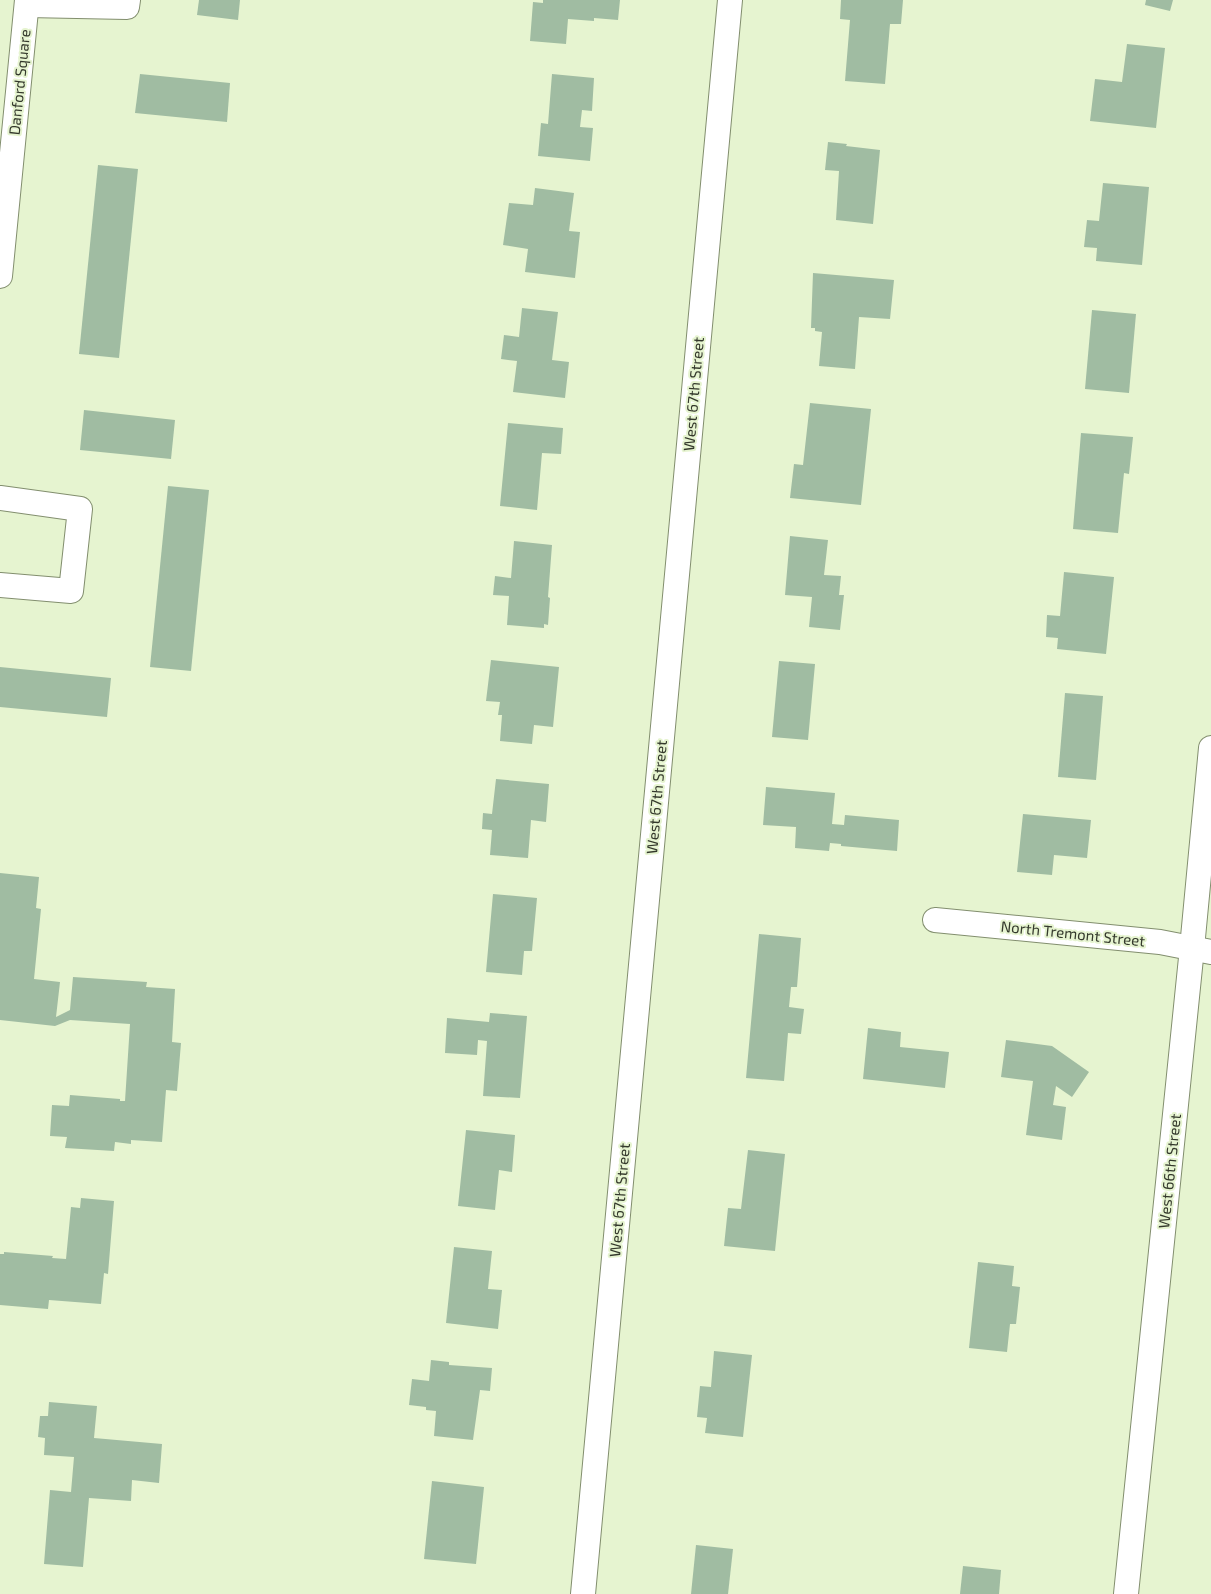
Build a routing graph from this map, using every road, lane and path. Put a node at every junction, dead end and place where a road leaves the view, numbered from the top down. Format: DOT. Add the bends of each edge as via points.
graph roads {
  1 [pos="128,0"];
  2 [pos="730,0"];
  3 [pos="27,2"];
  4 [pos="1,248"];
  5 [pos="0,276"];
  6 [pos="0,498"];
  7 [pos="0,585"];
  8 [pos="1211,748"];
  9 [pos="935,920"];
  10 [pos="1202,950"];
  11 [pos="583,1594"];
  12 [pos="1126,1594"];
  1 -- 3 [label="street, Danford Square" via="127,7"];
  2 -- 11 [label="street, West 67th Street"];
  3 -- 4 [label="street, Danford Square"];
  4 -- 5 [label="street, Danford Square"];
  6 -- 7 [label="street" via="80,509 71,591"];
  8 -- 10 [label="street, West 66th Street"];
  9 -- 10 [label="street, North Tremont Street" via="1160,942"];
  10 -- 12 [label="street, West 66th Street"];
}
